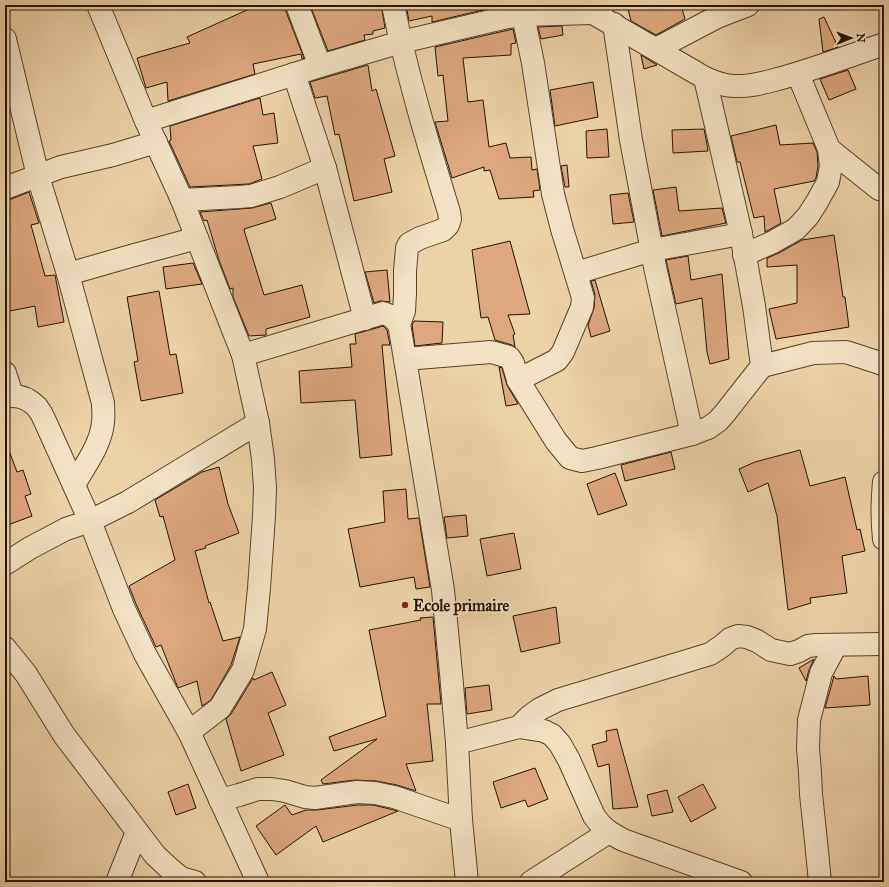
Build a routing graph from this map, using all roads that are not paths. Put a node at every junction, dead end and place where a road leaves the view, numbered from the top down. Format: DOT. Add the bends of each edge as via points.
graph roads {
  1 [pos="98,5"];
  2 [pos="297,5"];
  3 [pos="393,5"];
  4 [pos="748,5"];
  5 [pos="598,9"];
  6 [pos="523,10"];
  7 [pos="614,24"];
  8 [pos="5,39"];
  9 [pos="401,42"];
  10 [pos="884,44"];
  11 [pos="656,49"];
  12 [pos="320,66"];
  13 [pos="294,74"];
  14 [pos="798,74"];
  15 [pos="705,78"];
  16 [pos="146,121"];
  17 [pos="156,142"];
  18 [pos="828,149"];
  19 [pos="325,168"];
  20 [pos="38,176"];
  21 [pos="5,188"];
  22 [pos="884,190"];
  23 [pos="182,200"];
  24 [pos="741,234"];
  25 [pos="197,238"];
  26 [pos="652,250"];
  27 [pos="744,255"];
  28 [pos="576,273"];
  29 [pos="68,274"];
  30 [pos="365,319"];
  31 [pos="399,324"];
  32 [pos="244,355"];
  33 [pos="405,359"];
  34 [pos="884,365"];
  35 [pos="762,366"];
  36 [pos="5,373"];
  37 [pos="518,380"];
  38 [pos="9,396"];
  39 [pos="258,423"];
  40 [pos="692,434"];
  41 [pos="884,482"];
  42 [pos="74,484"];
  43 [pos="90,521"];
  44 [pos="884,539"];
  45 [pos="5,564"];
  46 [pos="884,644"];
  47 [pos="836,645"];
  48 [pos="5,648"];
  49 [pos="519,727"];
  50 [pos="189,732"];
  51 [pos="457,743"];
  52 [pos="220,800"];
  53 [pos="461,820"];
  54 [pos="137,832"];
  55 [pos="609,832"];
  56 [pos="734,881"];
  57 [pos="117,882"];
  58 [pos="195,882"];
  59 [pos="258,882"];
  60 [pos="467,882"];
  61 [pos="531,882"];
  62 [pos="820,882"];
  1 -- 16 [label="street"];
  2 -- 12 [label="street"];
  3 -- 9 [label="street"];
  4 -- 11 [label="street" via="717,17"];
  5 -- 6 [label="street"];
  5 -- 7 [label="street"];
  6 -- 9 [label="street" via="508,17"];
  6 -- 28 [label="street" via="553,194"];
  7 -- 11 [label="street"];
  7 -- 26 [label="street" via="631,140"];
  8 -- 20 [label="street"];
  9 -- 12 [label="street"];
  9 -- 31 [label="street" via="450,219 443,230 420,238 407,248 406,294"];
  10 -- 14 [label="street"];
  11 -- 15 [label="street"];
  12 -- 13 [label="street"];
  13 -- 16 [label="street"];
  13 -- 19 [label="street"];
  14 -- 15 [label="street" via="746,86 716,83"];
  14 -- 18 [label="street"];
  15 -- 24 [label="street"];
  16 -- 17 [label="street"];
  17 -- 20 [label="street" via="61,167"];
  17 -- 23 [label="street"];
  18 -- 22 [label="street" via="879,189"];
  18 -- 27 [label="street" via="831,166 828,182 808,216 796,229"];
  19 -- 23 [label="street" via="251,196"];
  19 -- 30 [label="street"];
  20 -- 21 [label="street"];
  20 -- 29 [label="street"];
  23 -- 25 [label="street"];
  24 -- 26 [label="street"];
  24 -- 27 [label="street"];
  25 -- 29 [label="street"];
  25 -- 32 [label="street"];
  26 -- 28 [label="street"];
  26 -- 40 [label="street"];
  27 -- 35 [label="street"];
  28 -- 37 [label="street" via="583,298 582,307 563,352 557,360"];
  29 -- 42 [label="street" via="103,403 103,422 99,439"];
  30 -- 31 [label="street" via="383,313 391,316"];
  30 -- 32 [label="street"];
  31 -- 33 [label="street"];
  32 -- 39 [label="street"];
  33 -- 37 [label="street" via="491,352 508,357 513,363"];
  33 -- 51 [label="street" via="443,590"];
  34 -- 35 [label="street" via="846,352 813,353"];
  35 -- 40 [label="street" via="718,421"];
  36 -- 38 [label="street"];
  37 -- 40 [label="street" via="556,441 570,458 582,461"];
  38 -- 42 [label="street" via="25,398 37,408 46,421"];
  39 -- 43 [label="street" via="128,502"];
  39 -- 50 [label="street" via="265,488 255,629 243,670 220,708"];
  41 -- 44 [label="street"];
  42 -- 43 [label="street"];
  43 -- 45 [label="street" via="66,529"];
  43 -- 50 [label="street" via="124,609 145,654"];
  46 -- 47 [label="street"];
  47 -- 49 [label="street" via="808,646 790,654 771,650 747,636 730,638 710,654 558,700 540,709"];
  47 -- 62 [label="street" via="821,673 809,720 811,794"];
  48 -- 54 [label="street" via="26,674 64,735"];
  49 -- 51 [label="street"];
  49 -- 55 [label="street" via="544,731 560,744 594,816"];
  50 -- 52 [label="street"];
  51 -- 53 [label="street"];
  52 -- 53 [label="street" via="258,789 272,788 314,798 357,792 375,793"];
  52 -- 59 [label="street"];
  53 -- 60 [label="street"];
  54 -- 57 [label="street"];
  54 -- 58 [label="street" via="170,869 181,878"];
  55 -- 56 [label="street" via="623,840"];
  55 -- 61 [label="street"];
}
